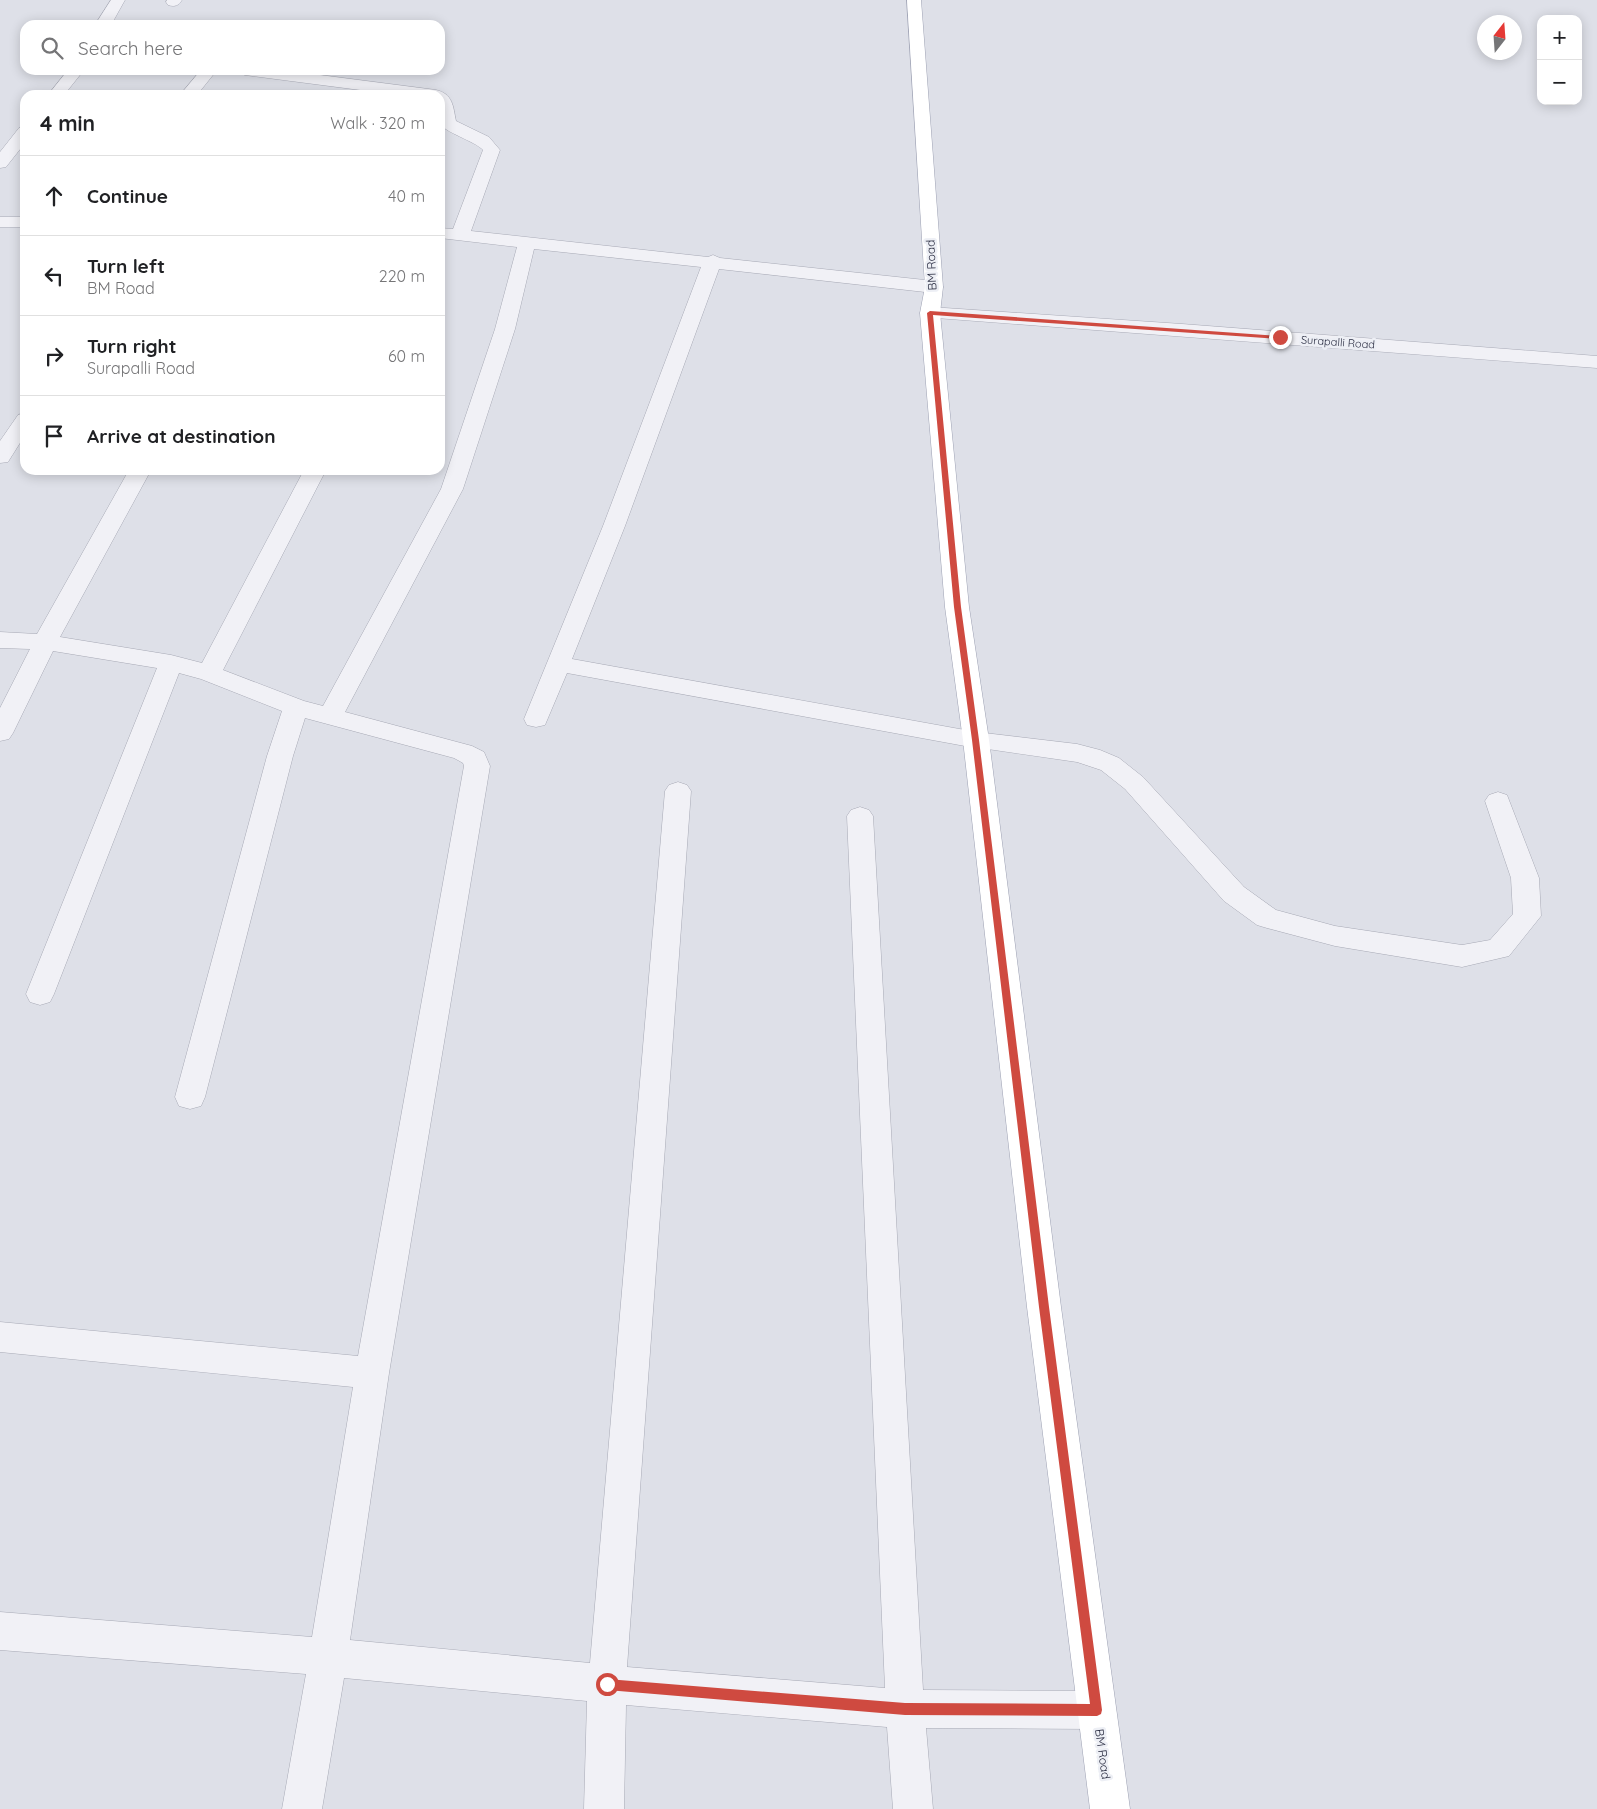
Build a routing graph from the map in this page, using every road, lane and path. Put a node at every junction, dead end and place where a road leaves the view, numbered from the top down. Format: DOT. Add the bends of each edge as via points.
graph roads {
  1 [pos="118,0"];
  2 [pos="914,0"];
  3 [pos="106,20"];
  4 [pos="72,75"];
  5 [pos="205,75"];
  6 [pos="283,75"];
  7 [pos="60,90"];
  8 [pos="192,90"];
  9 [pos="398,90"];
  10 [pos="445,102"];
  11 [pos="20,138"];
  12 [pos="0,163"];
  13 [pos="0,222"];
  14 [pos="20,222"];
  15 [pos="445,234"];
  16 [pos="460,235"];
  17 [pos="527,242"];
  18 [pos="713,261"];
  19 [pos="932,300"];
  20 [pos="1597,362"];
  21 [pos="20,427"];
  22 [pos="0,457"];
  23 [pos="137,475"];
  24 [pos="312,475"];
  25 [pos="0,640"];
  26 [pos="44,642"];
  27 [pos="171,663"];
  28 [pos="559,664"];
  29 [pos="209,673"];
  30 [pos="296,707"];
  31 [pos="330,717"];
  32 [pos="536,720"];
  33 [pos="0,733"];
  34 [pos="976,740"];
  35 [pos="678,791"];
  36 [pos="1498,801"];
  37 [pos="860,816"];
  38 [pos="40,994"];
  39 [pos="190,1097"];
  40 [pos="0,1337"];
  41 [pos="372,1373"];
  42 [pos="0,1631"];
  43 [pos="328,1657"];
  44 [pos="607,1684"];
  45 [pos="905,1709"];
  46 [pos="1097,1710"];
  47 [pos="302,1809"];
  48 [pos="604,1809"];
  49 [pos="913,1809"];
  50 [pos="1110,1809"];
  1 -- 3 [label="street"];
  2 -- 19 [label="main road, BM Road"];
  4 -- 7 [label="street"];
  5 -- 8 [label="street"];
  6 -- 9 [label="street"];
  10 -- 16 [label="street" via="449,124 480,138 492,150"];
  11 -- 12 [label="street"];
  13 -- 14 [label="street"];
  15 -- 16 [label="street, Surapalli Road"];
  16 -- 17 [label="street, Surapalli Road"];
  17 -- 18 [label="street, Surapalli Road"];
  17 -- 31 [label="street" via="505,329 452,489"];
  18 -- 19 [label="street, Surapalli Road"];
  18 -- 28 [label="street"];
  19 -- 20 [label="street, Surapalli Road"];
  19 -- 34 [label="main road, BM Road" via="957,607"];
  21 -- 22 [label="street"];
  23 -- 26 [label="street"];
  24 -- 29 [label="street"];
  25 -- 26 [label="street"];
  26 -- 27 [label="street"];
  26 -- 33 [label="street"];
  27 -- 29 [label="street"];
  27 -- 38 [label="street"];
  28 -- 32 [label="street"];
  28 -- 34 [label="street"];
  29 -- 30 [label="street"];
  30 -- 31 [label="street"];
  30 -- 39 [label="street" via="280,756"];
  31 -- 41 [label="street" via="463,752 475,758 477,766"];
  34 -- 36 [label="street" via="1076,753 1110,764 1134,783 1234,894 1267,918 1335,936 1462,956 1499,949 1527,916 1525,878"];
  34 -- 46 [label="main road, BM Road"];
  35 -- 44 [label="street"];
  37 -- 45 [label="street"];
  40 -- 41 [label="street"];
  41 -- 43 [label="street"];
  42 -- 43 [label="street"];
  43 -- 44 [label="street"];
  43 -- 47 [label="street"];
  44 -- 45 [label="street"];
  44 -- 48 [label="street"];
  45 -- 46 [label="street"];
  45 -- 49 [label="street"];
  46 -- 50 [label="main road, BM Road"];
}
